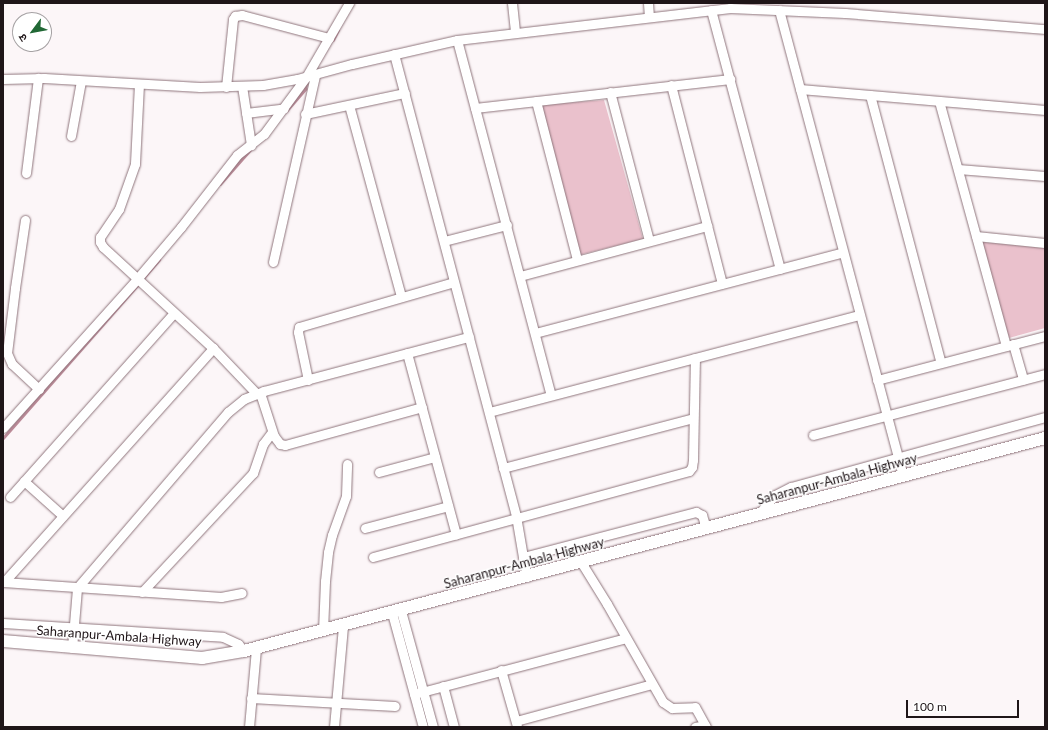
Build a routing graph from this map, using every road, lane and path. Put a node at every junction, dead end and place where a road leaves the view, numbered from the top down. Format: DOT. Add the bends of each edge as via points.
graph roads {
  1 [pos="349,3"];
  2 [pos="512,3"];
  3 [pos="648,3"];
  4 [pos="749,6"];
  5 [pos="814,7"];
  6 [pos="689,8"];
  7 [pos="712,10"];
  8 [pos="779,10"];
  9 [pos="649,17"];
  10 [pos="1045,29"];
  11 [pos="515,32"];
  12 [pos="329,38"];
  13 [pos="457,40"];
  14 [pos="394,54"];
  15 [pos="310,76"];
  16 [pos="38,78"];
  17 [pos="3,79"];
  18 [pos="730,79"];
  19 [pos="82,81"];
  20 [pos="139,84"];
  21 [pos="671,85"];
  22 [pos="242,86"];
  23 [pos="226,87"];
  24 [pos="800,89"];
  25 [pos="610,92"];
  26 [pos="405,93"];
  27 [pos="870,95"];
  28 [pos="536,101"];
  29 [pos="939,101"];
  30 [pos="349,105"];
  31 [pos="284,108"];
  32 [pos="475,108"];
  33 [pos="1045,110"];
  34 [pos="246,113"];
  35 [pos="305,114"];
  36 [pos="71,136"];
  37 [pos="251,145"];
  38 [pos="958,169"];
  39 [pos="26,173"];
  40 [pos="1045,176"];
  41 [pos="25,220"];
  42 [pos="507,226"];
  43 [pos="707,226"];
  44 [pos="976,236"];
  45 [pos="444,241"];
  46 [pos="650,241"];
  47 [pos="1045,243"];
  48 [pos="843,252"];
  49 [pos="577,260"];
  50 [pos="273,262"];
  51 [pos="780,269"];
  52 [pos="520,276"];
  53 [pos="140,281"];
  54 [pos="454,282"];
  55 [pos="722,284"];
  56 [pos="401,297"];
  57 [pos="174,313"];
  58 [pos="860,315"];
  59 [pos="535,333"];
  60 [pos="1045,336"];
  61 [pos="469,337"];
  62 [pos="1009,345"];
  63 [pos="213,348"];
  64 [pos="407,353"];
  65 [pos="695,358"];
  66 [pos="941,363"];
  67 [pos="1045,374"];
  68 [pos="308,380"];
  69 [pos="877,380"];
  70 [pos="1024,380"];
  71 [pos="38,389"];
  72 [pos="259,393"];
  73 [pos="551,395"];
  74 [pos="422,407"];
  75 [pos="488,412"];
  76 [pos="887,416"];
  77 [pos="693,418"];
  78 [pos="1045,418"];
  79 [pos="3,428"];
  80 [pos="272,432"];
  81 [pos="814,435"];
  82 [pos="1045,438"];
  83 [pos="435,457"];
  84 [pos="898,458"];
  85 [pos="346,464"];
  86 [pos="503,468"];
  87 [pos="379,472"];
  88 [pos="903,476"];
  89 [pos="24,481"];
  90 [pos="10,498"];
  91 [pos="448,506"];
  92 [pos="758,515"];
  93 [pos="63,516"];
  94 [pos="516,516"];
  95 [pos="365,528"];
  96 [pos="706,528"];
  97 [pos="456,535"];
  98 [pos="374,557"];
  99 [pos="523,557"];
  100 [pos="581,562"];
  101 [pos="526,577"];
  102 [pos="4,582"];
  103 [pos="77,588"];
  104 [pos="142,592"];
  105 [pos="242,593"];
  106 [pos="397,612"];
  107 [pos="3,623"];
  108 [pos="343,626"];
  109 [pos="74,627"];
  110 [pos="323,631"];
  111 [pos="626,638"];
  112 [pos="3,642"];
  113 [pos="72,648"];
  114 [pos="256,648"];
  115 [pos="244,651"];
  116 [pos="501,670"];
  117 [pos="652,684"];
  118 [pos="443,686"];
  119 [pos="419,693"];
  120 [pos="251,698"];
  121 [pos="336,703"];
  122 [pos="395,706"];
  123 [pos="516,724"];
  124 [pos="706,726"];
  125 [pos="249,727"];
  126 [pos="334,727"];
  127 [pos="423,727"];
  128 [pos="433,727"];
  129 [pos="454,727"];
  130 [pos="695,727"];
  1 -- 12 [label="street"];
  2 -- 11 [label="street"];
  3 -- 9 [label="street"];
  4 -- 7 [label="street"];
  4 -- 8 [label="street"];
  5 -- 8 [label="street"];
  5 -- 10 [label="street"];
  6 -- 7 [label="street"];
  6 -- 9 [label="street"];
  7 -- 18 [label="street"];
  8 -- 24 [label="street"];
  9 -- 11 [label="street"];
  11 -- 13 [label="street"];
  12 -- 15 [label="street"];
  12 -- 23 [label="street" via="242,15 235,16"];
  13 -- 14 [label="street"];
  13 -- 32 [label="street"];
  14 -- 15 [label="street"];
  14 -- 26 [label="street"];
  15 -- 22 [label="street" via="278,83"];
  15 -- 31 [label="street"];
  15 -- 35 [label="street"];
  16 -- 17 [label="street"];
  16 -- 19 [label="street"];
  16 -- 39 [label="street"];
  18 -- 21 [label="street"];
  18 -- 51 [label="street"];
  19 -- 20 [label="street"];
  19 -- 36 [label="street"];
  20 -- 23 [label="street"];
  20 -- 53 [label="street" via="135,164 119,209 100,237 100,242"];
  21 -- 25 [label="street"];
  21 -- 43 [label="street"];
  22 -- 23 [label="street"];
  22 -- 34 [label="street"];
  24 -- 27 [label="street"];
  24 -- 48 [label="street"];
  25 -- 28 [label="street"];
  25 -- 46 [label="street"];
  26 -- 30 [label="street"];
  26 -- 45 [label="street"];
  27 -- 29 [label="street"];
  27 -- 66 [label="street"];
  28 -- 32 [label="street"];
  28 -- 49 [label="street"];
  29 -- 33 [label="street"];
  29 -- 38 [label="street"];
  30 -- 35 [label="street"];
  30 -- 56 [label="street"];
  31 -- 34 [label="street"];
  31 -- 37 [label="street" via="264,134"];
  32 -- 42 [label="street"];
  34 -- 37 [label="street"];
  35 -- 50 [label="street"];
  37 -- 53 [label="street" via="237,155"];
  38 -- 40 [label="street"];
  38 -- 44 [label="street"];
  41 -- 71 [label="street" via="7,353 12,364"];
  42 -- 45 [label="street"];
  42 -- 52 [label="street"];
  43 -- 46 [label="street"];
  43 -- 55 [label="street"];
  44 -- 47 [label="street"];
  44 -- 62 [label="street"];
  45 -- 54 [label="street"];
  46 -- 49 [label="street"];
  48 -- 51 [label="street"];
  48 -- 58 [label="street"];
  49 -- 52 [label="street"];
  51 -- 55 [label="street"];
  52 -- 59 [label="street"];
  53 -- 57 [label="street"];
  53 -- 71 [label="street"];
  54 -- 56 [label="street"];
  54 -- 61 [label="street"];
  55 -- 59 [label="street"];
  56 -- 68 [label="street" via="299,327"];
  57 -- 63 [label="street"];
  57 -- 89 [label="street"];
  58 -- 65 [label="street"];
  58 -- 69 [label="street"];
  59 -- 73 [label="street"];
  60 -- 62 [label="street"];
  61 -- 64 [label="street"];
  61 -- 75 [label="street"];
  62 -- 66 [label="street"];
  62 -- 70 [label="street"];
  63 -- 72 [label="street"];
  63 -- 93 [label="street"];
  64 -- 68 [label="street"];
  64 -- 74 [label="street"];
  65 -- 73 [label="street"];
  65 -- 77 [label="street"];
  66 -- 69 [label="street"];
  67 -- 70 [label="street"];
  68 -- 72 [label="street"];
  69 -- 76 [label="street"];
  70 -- 76 [label="street"];
  71 -- 79 [label="street"];
  72 -- 80 [label="street"];
  72 -- 103 [label="street" via="244,399 228,412"];
  73 -- 75 [label="street"];
  74 -- 80 [label="street" via="285,445 277,441"];
  74 -- 83 [label="street"];
  75 -- 86 [label="street"];
  76 -- 81 [label="street"];
  76 -- 84 [label="street"];
  77 -- 86 [label="street"];
  77 -- 94 [label="street" via="693,460 689,471"];
  78 -- 84 [label="street"];
  80 -- 104 [label="street" via="263,444 253,473"];
  82 -- 88 [label="main road, Saharanpur-Ambala Highway"];
  83 -- 87 [label="street"];
  83 -- 91 [label="street"];
  84 -- 88 [label="street"];
  84 -- 92 [label="street" via="782,490 767,502"];
  85 -- 110 [label="street" via="346,496 332,535 324,581"];
  86 -- 94 [label="street"];
  88 -- 92 [label="main road, Saharanpur-Ambala Highway"];
  89 -- 90 [label="street"];
  89 -- 93 [label="street"];
  91 -- 95 [label="street"];
  91 -- 97 [label="street"];
  92 -- 96 [label="main road, Saharanpur-Ambala Highway"];
  93 -- 102 [label="street"];
  94 -- 97 [label="street"];
  94 -- 99 [label="street"];
  96 -- 99 [label="street" via="702,515 696,512"];
  96 -- 100 [label="main road, Saharanpur-Ambala Highway"];
  97 -- 98 [label="street"];
  99 -- 101 [label="street"];
  100 -- 101 [label="main road, Saharanpur-Ambala Highway"];
  100 -- 111 [label="street"];
  101 -- 106 [label="main road, Saharanpur-Ambala Highway"];
  102 -- 103 [label="street"];
  103 -- 104 [label="street"];
  103 -- 109 [label="street"];
  104 -- 105 [label="street" via="221,597"];
  106 -- 108 [label="main road, Saharanpur-Ambala Highway"];
  106 -- 119 [label="street"];
  107 -- 109 [label="street"];
  108 -- 110 [label="main road, Saharanpur-Ambala Highway"];
  108 -- 121 [label="street"];
  109 -- 113 [label="street"];
  109 -- 115 [label="street" via="223,637 238,644"];
  110 -- 114 [label="main road, Saharanpur-Ambala Highway"];
  111 -- 116 [label="street"];
  111 -- 117 [label="street"];
  112 -- 113 [label="main road, Saharanpur-Ambala Highway"];
  113 -- 115 [label="main road, Saharanpur-Ambala Highway" via="202,658"];
  114 -- 115 [label="main road, Saharanpur-Ambala Highway"];
  114 -- 120 [label="street"];
  116 -- 118 [label="street"];
  116 -- 123 [label="street"];
  117 -- 123 [label="street"];
  117 -- 124 [label="street" via="665,705 672,708 695,707"];
  118 -- 119 [label="street"];
  118 -- 129 [label="street"];
  119 -- 127 [label="street"];
  119 -- 128 [label="street"];
  120 -- 121 [label="street"];
  120 -- 125 [label="street"];
  121 -- 122 [label="street"];
  121 -- 126 [label="street"];
  124 -- 130 [label="street"];
}
